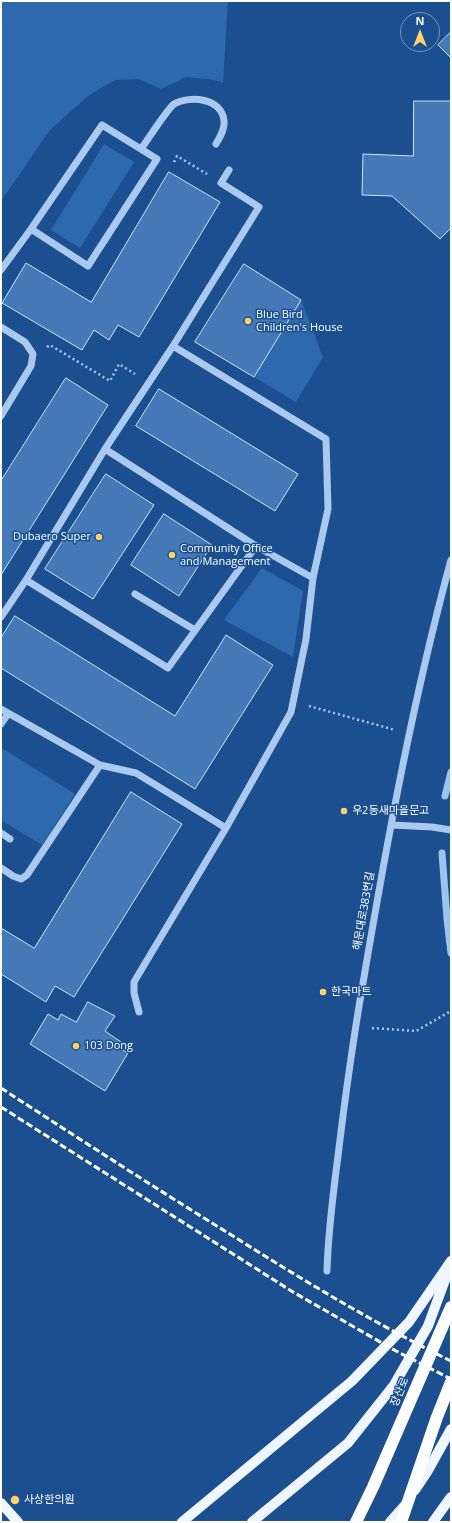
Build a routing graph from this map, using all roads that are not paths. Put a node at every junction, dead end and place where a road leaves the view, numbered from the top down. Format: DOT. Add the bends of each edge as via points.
graph roads {
  1 [pos="216,144"];
  2 [pos="142,149"];
  3 [pos="229,170"];
  4 [pos="31,229"];
  5 [pos="1,270"];
  6 [pos="1,327"];
  7 [pos="173,346"];
  8 [pos="1,416"];
  9 [pos="105,449"];
  10 [pos="256,546"];
  11 [pos="451,560"];
  12 [pos="313,578"];
  13 [pos="26,580"];
  14 [pos="135,594"];
  15 [pos="1,617"];
  16 [pos="195,630"];
  17 [pos="1,709"];
  18 [pos="8,714"];
  19 [pos="1,724"];
  20 [pos="100,765"];
  21 [pos="392,825"];
  22 [pos="226,828"];
  23 [pos="451,830"];
  24 [pos="1,833"];
  25 [pos="10,839"];
  26 [pos="1,868"];
  27 [pos="139,1012"];
  28 [pos="451,1261"];
  29 [pos="451,1264"];
  30 [pos="327,1271"];
  31 [pos="451,1307"];
  32 [pos="451,1382"];
  33 [pos="451,1429"];
  34 [pos="373,1487"];
  35 [pos="451,1497"];
  36 [pos="1,1503"];
  37 [pos="18,1522"];
  38 [pos="182,1522"];
  39 [pos="252,1522"];
  40 [pos="356,1522"];
  41 [pos="364,1522"];
  42 [pos="390,1522"];
  43 [pos="401,1522"];
  44 [pos="433,1522"];
  1 -- 2 [label="street" via="224,120 218,107 203,99 189,98 173,105"];
  2 -- 4 [label="street" via="102,125"];
  2 -- 4 [label="street" via="157,159 88,266"];
  3 -- 7 [label="street" via="221,183 259,207"];
  4 -- 5 [label="street"];
  6 -- 8 [label="street" via="26,342 33,354 31,366"];
  7 -- 9 [label="street"];
  7 -- 12 [label="street" via="326,439 328,509"];
  9 -- 10 [label="street"];
  9 -- 13 [label="street"];
  10 -- 12 [label="street"];
  10 -- 16 [label="street"];
  11 -- 21 [label="street, 해운대로383번길" via="432,629"];
  12 -- 22 [label="street" via="306,639 291,712"];
  13 -- 15 [label="street"];
  13 -- 16 [label="street" via="168,668"];
  14 -- 16 [label="street"];
  17 -- 18 [label="street"];
  18 -- 19 [label="street"];
  18 -- 20 [label="street"];
  20 -- 22 [label="street" via="136,773"];
  20 -- 26 [label="street" via="28,875 21,878 13,876"];
  21 -- 23 [label="street"];
  21 -- 30 [label="street, 해운대로383번길" via="377,897 347,1076 328,1236"];
  22 -- 27 [label="street" via="134,982"];
  24 -- 25 [label="street"];
  28 -- 38 [label="main road" via="410,1322 352,1381"];
  29 -- 39 [label="main road" via="428,1326 394,1385 348,1443"];
  31 -- 34 [label="highway, 장산로"];
  32 -- 43 [label="highway"];
  33 -- 42 [label="main road" via="427,1472"];
  34 -- 40 [label="highway"];
  34 -- 41 [label="highway"];
  35 -- 44 [label="main road"];
  36 -- 37 [label="main road"];
}
